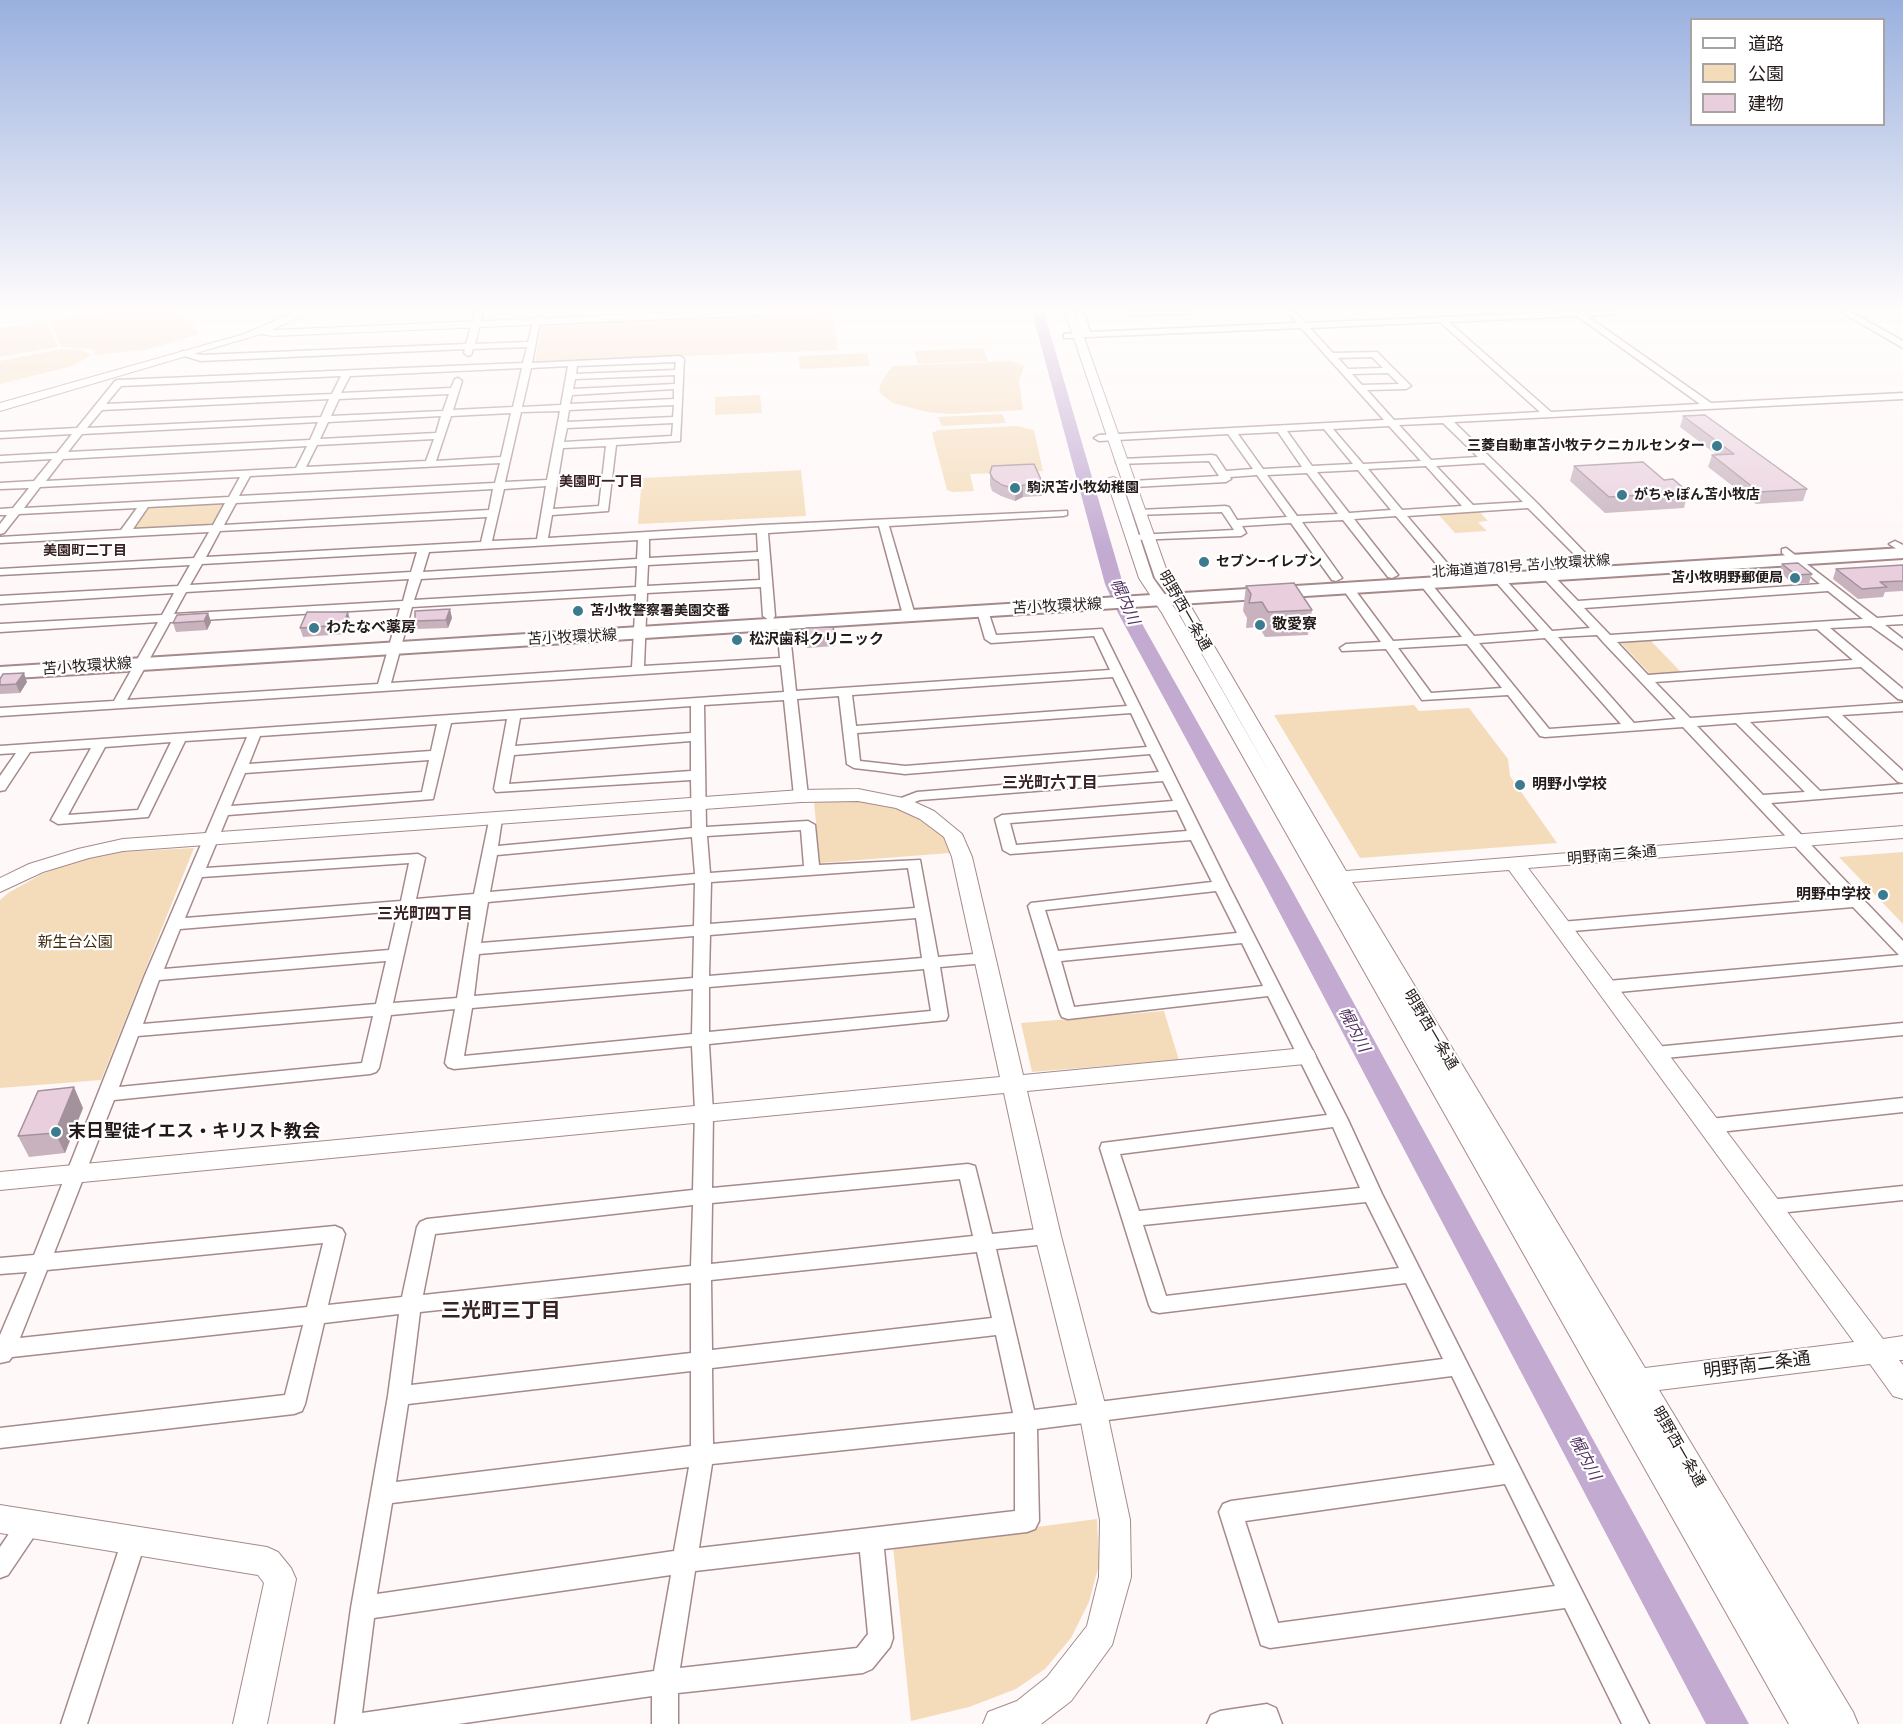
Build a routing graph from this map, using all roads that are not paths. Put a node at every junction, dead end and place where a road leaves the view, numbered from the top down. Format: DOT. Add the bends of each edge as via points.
graph roads {
  1 [pos="48,392"];
  2 [pos="111,392"];
  3 [pos="337,392"];
  4 [pos="420,392"];
  5 [pos="455,392"];
  6 [pos="521,392"];
  7 [pos="568,392"];
  8 [pos="679,392"];
  9 [pos="1093,392"];
  10 [pos="1363,392"];
  11 [pos="1524,392"];
  12 [pos="1690,392"];
  13 [pos="335,396"];
  14 [pos="1903,396"];
  15 [pos="678,402"];
  16 [pos="0,406"];
  17 [pos="1709,406"];
  18 [pos="100,407"];
  19 [pos="565,407"];
  20 [pos="517,410"];
  21 [pos="449,413"];
  22 [pos="1548,414"];
  23 [pos="325,419"];
  24 [pos="678,420"];
  25 [pos="1446,420"];
  26 [pos="1391,423"];
  27 [pos="562,425"];
  28 [pos="1326,426"];
  29 [pos="1280,428"];
  30 [pos="1231,430"];
  31 [pos="82,431"];
  32 [pos="0,435"];
  33 [pos="440,436"];
  34 [pos="1105,437"];
  35 [pos="314,442"];
  36 [pos="611,443"];
  37 [pos="558,445"];
  38 [pos="60,456"];
  39 [pos="0,459"];
  40 [pos="506,460"];
  41 [pos="1487,460"];
  42 [pos="1121,462"];
  43 [pos="1427,462"];
  44 [pos="430,464"];
  45 [pos="1359,467"];
  46 [pos="1309,469"];
  47 [pos="300,470"];
  48 [pos="247,473"];
  49 [pos="1259,473"];
  50 [pos="1223,474"];
  51 [pos="552,483"];
  52 [pos="38,484"];
  53 [pos="1122,485"];
  54 [pos="0,486"];
  55 [pos="499,486"];
  56 [pos="231,501"];
  57 [pos="144,505"];
  58 [pos="1533,505"];
  59 [pos="1470,509"];
  60 [pos="0,512"];
  61 [pos="16,512"];
  62 [pos="547,512"];
  63 [pos="493,513"];
  64 [pos="1063,513"];
  65 [pos="1139,513"];
  66 [pos="1398,513"];
  67 [pos="1348,516"];
  68 [pos="1294,519"];
  69 [pos="883,522"];
  70 [pos="1234,523"];
  71 [pos="762,528"];
  72 [pos="216,529"];
  73 [pos="0,531"];
  74 [pos="124,534"];
  75 [pos="644,535"];
  76 [pos="1140,538"];
  77 [pos="0,540"];
  78 [pos="542,541"];
  79 [pos="486,544"];
  80 [pos="424,548"];
  81 [pos="1901,548"];
  82 [pos="764,555"];
  83 [pos="1791,555"];
  84 [pos="198,560"];
  85 [pos="1588,562"];
  86 [pos="643,563"];
  87 [pos="1448,571"];
  88 [pos="1543,571"];
  89 [pos="0,572"];
  90 [pos="1392,574"];
  91 [pos="416,576"];
  92 [pos="1498,579"];
  93 [pos="766,583"];
  94 [pos="1342,583"];
  95 [pos="1425,583"];
  96 [pos="1831,588"];
  97 [pos="183,589"];
  98 [pos="642,590"];
  99 [pos="1159,596"];
  100 [pos="0,600"];
  101 [pos="1103,600"];
  102 [pos="407,603"];
  103 [pos="1575,605"];
  104 [pos="908,611"];
  105 [pos="983,611"];
  106 [pos="166,618"];
  107 [pos="1903,620"];
  108 [pos="776,621"];
  109 [pos="1873,621"];
  110 [pos="1819,625"];
  111 [pos="0,628"];
  112 [pos="640,629"];
  113 [pos="1550,634"];
  114 [pos="1603,635"];
  115 [pos="1470,639"];
  116 [pos="396,643"];
  117 [pos="1389,645"];
  118 [pos="1903,645"];
  119 [pos="1346,648"];
  120 [pos="143,659"];
  121 [pos="786,661"];
  122 [pos="0,663"];
  123 [pos="1865,663"];
  124 [pos="638,671"];
  125 [pos="0,673"];
  126 [pos="1117,673"];
  127 [pos="1645,679"];
  128 [pos="383,687"];
  129 [pos="1512,691"];
  130 [pos="845,692"];
  131 [pos="791,695"];
  132 [pos="1903,696"];
  133 [pos="697,702"];
  134 [pos="118,705"];
  135 [pos="1903,707"];
  136 [pos="1134,708"];
  137 [pos="0,712"];
  138 [pos="1831,712"];
  139 [pos="514,715"];
  140 [pos="445,719"];
  141 [pos="1739,719"];
  142 [pos="1686,723"];
  143 [pos="1631,727"];
  144 [pos="850,730"];
  145 [pos="255,733"];
  146 [pos="698,736"];
  147 [pos="180,738"];
  148 [pos="100,744"];
  149 [pos="25,749"];
  150 [pos="0,750"];
  151 [pos="1155,750"];
  152 [pos="509,751"];
  153 [pos="437,755"];
  154 [pos="240,769"];
  155 [pos="699,776"];
  156 [pos="1167,776"];
  157 [pos="1903,779"];
  158 [pos="0,787"];
  159 [pos="1903,788"];
  160 [pos="1816,795"];
  161 [pos="801,796"];
  162 [pos="1758,800"];
  163 [pos="901,803"];
  164 [pos="699,804"];
  165 [pos="1182,805"];
  166 [pos="222,811"];
  167 [pos="495,819"];
  168 [pos="699,832"];
  169 [pos="1903,832"];
  170 [pos="1197,835"];
  171 [pos="210,839"];
  172 [pos="1796,841"];
  173 [pos="490,851"];
  174 [pos="1515,864"];
  175 [pos="812,870"];
  176 [pos="196,873"];
  177 [pos="703,878"];
  178 [pos="1331,878"];
  179 [pos="0,886"];
  180 [pos="1221,886"];
  181 [pos="481,898"];
  182 [pos="1856,902"];
  183 [pos="407,905"];
  184 [pos="924,912"];
  185 [pos="175,924"];
  186 [pos="1561,927"];
  187 [pos="702,929"];
  188 [pos="1247,937"];
  189 [pos="472,949"];
  190 [pos="1903,951"];
  191 [pos="396,955"];
  192 [pos="1052,957"];
  193 [pos="986,958"];
  194 [pos="1903,960"];
  195 [pos="933,961"];
  196 [pos="153,975"];
  197 [pos="701,981"];
  198 [pos="1608,987"];
  199 [pos="1274,990"];
  200 [pos="465,1002"];
  201 [pos="383,1009"];
  202 [pos="1903,1029"];
  203 [pos="133,1030"];
  204 [pos="700,1040"];
  205 [pos="1655,1053"];
  206 [pos="1305,1056"];
  207 [pos="1015,1085"];
  208 [pos="109,1094"];
  209 [pos="1903,1105"];
  210 [pos="704,1112"];
  211 [pos="1339,1120"];
  212 [pos="1710,1126"];
  213 [pos="77,1174"];
  214 [pos="0,1181"];
  215 [pos="1903,1193"];
  216 [pos="1372,1194"];
  217 [pos="703,1196"];
  218 [pos="1769,1207"];
  219 [pos="1132,1219"];
  220 [pos="1048,1236"];
  221 [pos="986,1243"];
  222 [pos="42,1262"];
  223 [pos="0,1266"];
  224 [pos="701,1273"];
  225 [pos="1413,1274"];
  226 [pos="411,1303"];
  227 [pos="317,1313"];
  228 [pos="1005,1325"];
  229 [pos="1890,1350"];
  230 [pos="2,1352"];
  231 [pos="702,1361"];
  232 [pos="1459,1366"];
  233 [pos="1639,1381"];
  234 [pos="1612,1384"];
  235 [pos="1903,1387"];
  236 [pos="399,1396"];
  237 [pos="1093,1413"];
  238 [pos="1026,1421"];
  239 [pos="0,1438"];
  240 [pos="702,1455"];
  241 [pos="1512,1473"];
  242 [pos="383,1494"];
  243 [pos="15,1521"];
  244 [pos="134,1539"];
  245 [pos="871,1540"];
  246 [pos="686,1561"];
  247 [pos="0,1567"];
  248 [pos="1572,1595"];
  249 [pos="363,1608"];
  250 [pos="665,1682"];
  251 [pos="74,1724"];
  252 [pos="250,1724"];
  253 [pos="348,1724"];
  254 [pos="367,1724"];
  255 [pos="665,1724"];
  256 [pos="1000,1724"];
  257 [pos="1220,1724"];
  258 [pos="1269,1724"];
  259 [pos="1635,1724"];
  260 [pos="1808,1724"];
  261 [pos="1841,1724"];
  1 -- 16 [label="street"];
  2 -- 18 [label="street"];
  3 -- 13 [label="street"];
  4 -- 13 [label="street"];
  5 -- 21 [label="street"];
  6 -- 20 [label="street"];
  7 -- 19 [label="street"];
  8 -- 15 [label="street"];
  9 -- 34 [label="street, 明野西一条通"];
  10 -- 26 [label="street"];
  11 -- 22 [label="street"];
  12 -- 17 [label="street"];
  13 -- 18 [label="street"];
  13 -- 23 [label="street"];
  14 -- 17 [label="street"];
  15 -- 19 [label="street"];
  15 -- 24 [label="street"];
  17 -- 22 [label="street"];
  18 -- 31 [label="street"];
  19 -- 20 [label="street"];
  19 -- 27 [label="street"];
  20 -- 21 [label="street"];
  20 -- 40 [label="street"];
  21 -- 23 [label="street"];
  21 -- 33 [label="street"];
  22 -- 25 [label="street"];
  23 -- 31 [label="street"];
  23 -- 35 [label="street"];
  24 -- 27 [label="street"];
  24 -- 36 [label="street" via="678,440"];
  25 -- 26 [label="street"];
  25 -- 41 [label="street"];
  26 -- 28 [label="street"];
  26 -- 43 [label="street"];
  27 -- 37 [label="street"];
  28 -- 29 [label="street"];
  28 -- 45 [label="street"];
  29 -- 30 [label="street"];
  29 -- 46 [label="street"];
  30 -- 34 [label="street"];
  30 -- 49 [label="street"];
  31 -- 32 [label="street"];
  31 -- 38 [label="street"];
  33 -- 35 [label="street"];
  33 -- 44 [label="street"];
  34 -- 42 [label="street, 明野西一条通"];
  34 -- 53 [label="street, 明野西一条通"];
  35 -- 38 [label="street"];
  35 -- 47 [label="street"];
  36 -- 37 [label="street"];
  36 -- 62 [label="street" via="604,509"];
  37 -- 51 [label="street"];
  38 -- 39 [label="street"];
  38 -- 52 [label="street"];
  40 -- 44 [label="street"];
  40 -- 55 [label="street"];
  41 -- 43 [label="street"];
  41 -- 58 [label="street"];
  42 -- 50 [label="street" via="1212,458"];
  42 -- 53 [label="street, 明野西一条通"];
  43 -- 45 [label="street"];
  43 -- 59 [label="street"];
  44 -- 47 [label="street"];
  45 -- 46 [label="street"];
  45 -- 66 [label="street"];
  46 -- 49 [label="street"];
  46 -- 67 [label="street"];
  47 -- 48 [label="street"];
  48 -- 52 [label="street"];
  48 -- 56 [label="street"];
  49 -- 50 [label="street"];
  49 -- 68 [label="street"];
  50 -- 53 [label="street" via="1226,479"];
  51 -- 55 [label="street"];
  51 -- 62 [label="street"];
  52 -- 54 [label="street"];
  52 -- 61 [label="street"];
  53 -- 65 [label="street, 明野西一条通"];
  53 -- 76 [label="street, 明野西一条通"];
  55 -- 56 [label="street"];
  55 -- 63 [label="street"];
  56 -- 57 [label="street"];
  56 -- 72 [label="street"];
  57 -- 61 [label="street"];
  57 -- 74 [label="street"];
  58 -- 59 [label="street"];
  58 -- 85 [label="street"];
  59 -- 66 [label="street"];
  60 -- 61 [label="street"];
  61 -- 73 [label="street"];
  62 -- 78 [label="street"];
  63 -- 72 [label="street"];
  63 -- 79 [label="street"];
  64 -- 69 [label="street"];
  65 -- 70 [label="street" via="1226,509"];
  65 -- 76 [label="street, 明野西一条通"];
  66 -- 67 [label="street"];
  66 -- 87 [label="street"];
  67 -- 68 [label="street"];
  67 -- 90 [label="street"];
  68 -- 70 [label="street"];
  68 -- 94 [label="street"];
  69 -- 71 [label="street"];
  69 -- 104 [label="street"];
  70 -- 76 [label="street" via="1241,533"];
  71 -- 75 [label="street"];
  71 -- 82 [label="street"];
  72 -- 74 [label="street"];
  72 -- 84 [label="street"];
  74 -- 77 [label="street"];
  75 -- 78 [label="street"];
  75 -- 86 [label="street"];
  76 -- 99 [label="street, 明野西一条通" via="1146,578"];
  78 -- 79 [label="street"];
  79 -- 80 [label="street"];
  80 -- 84 [label="street"];
  80 -- 91 [label="street"];
  81 -- 83 [label="main road, 北海道道781号 苫小牧環状線"];
  82 -- 86 [label="street"];
  82 -- 93 [label="street"];
  83 -- 85 [label="main road, 北海道道781号 苫小牧環状線"];
  83 -- 88 [label="main road, 北海道道781号 苫小牧環状線"];
  83 -- 96 [label="street"];
  84 -- 89 [label="street"];
  84 -- 97 [label="street"];
  85 -- 88 [label="main road, 北海道道781号 苫小牧環状線"];
  86 -- 91 [label="street"];
  86 -- 98 [label="street"];
  87 -- 88 [label="main road, 北海道道781号 苫小牧環状線"];
  87 -- 90 [label="main road, 北海道道781号 苫小牧環状線"];
  88 -- 92 [label="main road, 北海道道781号 苫小牧環状線"];
  88 -- 103 [label="street"];
  90 -- 94 [label="main road, 北海道道781号 苫小牧環状線"];
  91 -- 97 [label="street"];
  91 -- 102 [label="street"];
  92 -- 95 [label="main road, 北海道道781号 苫小牧環状線"];
  92 -- 113 [label="street"];
  93 -- 98 [label="street"];
  93 -- 108 [label="street"];
  94 -- 95 [label="main road, 北海道道781号 苫小牧環状線"];
  94 -- 99 [label="main road, 北海道道781号 苫小牧環状線"];
  94 -- 117 [label="street"];
  95 -- 115 [label="street"];
  96 -- 103 [label="street"];
  96 -- 109 [label="street"];
  97 -- 100 [label="street"];
  97 -- 106 [label="street"];
  98 -- 102 [label="street"];
  98 -- 112 [label="street"];
  99 -- 101 [label="main road, 苫小牧環状線"];
  99 -- 178 [label="street, 明野西一条通"];
  101 -- 104 [label="main road, 苫小牧環状線"];
  101 -- 105 [label="main road, 苫小牧環状線"];
  102 -- 106 [label="street"];
  102 -- 116 [label="street"];
  103 -- 114 [label="street"];
  104 -- 105 [label="main road, 苫小牧環状線"];
  104 -- 108 [label="main road, 苫小牧環状線"];
  105 -- 126 [label="street" via="991,639 1098,632"];
  106 -- 111 [label="street"];
  106 -- 120 [label="street"];
  107 -- 109 [label="street"];
  108 -- 112 [label="main road, 苫小牧環状線"];
  108 -- 121 [label="street"];
  109 -- 110 [label="street"];
  109 -- 118 [label="street"];
  110 -- 114 [label="street"];
  110 -- 123 [label="street"];
  112 -- 116 [label="main road, 苫小牧環状線"];
  112 -- 124 [label="street"];
  113 -- 114 [label="street"];
  113 -- 115 [label="street"];
  113 -- 143 [label="street"];
  114 -- 127 [label="street"];
  115 -- 117 [label="street"];
  115 -- 129 [label="street"];
  116 -- 120 [label="main road, 苫小牧環状線"];
  116 -- 128 [label="street"];
  117 -- 119 [label="street"];
  117 -- 129 [label="street" via="1427,697"];
  120 -- 122 [label="main road, 苫小牧環状線"];
  120 -- 125 [label="main road, 苫小牧環状線"];
  120 -- 134 [label="street"];
  121 -- 124 [label="street"];
  121 -- 131 [label="street"];
  123 -- 127 [label="street"];
  123 -- 132 [label="street"];
  124 -- 128 [label="street"];
  126 -- 130 [label="street"];
  126 -- 136 [label="street"];
  127 -- 142 [label="street"];
  128 -- 134 [label="street"];
  129 -- 143 [label="street" via="1545,733"];
  130 -- 131 [label="street"];
  130 -- 144 [label="street"];
  131 -- 133 [label="street"];
  131 -- 161 [label="street"];
  133 -- 139 [label="street"];
  133 -- 146 [label="street"];
  134 -- 137 [label="street"];
  135 -- 138 [label="street"];
  136 -- 144 [label="street"];
  136 -- 151 [label="street"];
  138 -- 141 [label="street"];
  138 -- 157 [label="street"];
  139 -- 140 [label="street"];
  139 -- 152 [label="street"];
  140 -- 145 [label="street"];
  140 -- 153 [label="street"];
  141 -- 142 [label="street"];
  141 -- 160 [label="street"];
  142 -- 143 [label="street"];
  142 -- 162 [label="street"];
  144 -- 151 [label="street" via="854,764 905,770"];
  145 -- 147 [label="street"];
  145 -- 154 [label="street"];
  146 -- 152 [label="street"];
  146 -- 155 [label="street"];
  147 -- 148 [label="street"];
  147 -- 148 [label="street" via="142,814 58,820"];
  148 -- 149 [label="street"];
  149 -- 150 [label="street"];
  149 -- 158 [label="street"];
  151 -- 156 [label="street"];
  152 -- 155 [label="street" via="501,789"];
  153 -- 154 [label="street"];
  153 -- 166 [label="street" via="428,796"];
  154 -- 166 [label="street"];
  155 -- 164 [label="street"];
  156 -- 163 [label="street" via="918,796"];
  156 -- 165 [label="street"];
  159 -- 160 [label="street"];
  160 -- 162 [label="street"];
  161 -- 163 [label="street" via="858,795"];
  161 -- 164 [label="street"];
  162 -- 172 [label="street"];
  163 -- 193 [label="street" via="927,815 952,834 962,857"];
  164 -- 167 [label="street"];
  164 -- 168 [label="street"];
  165 -- 170 [label="street"];
  165 -- 170 [label="street" via="1002,819 1010,849"];
  166 -- 171 [label="street"];
  167 -- 171 [label="street"];
  167 -- 173 [label="street"];
  168 -- 173 [label="street"];
  168 -- 175 [label="street" via="808,825"];
  168 -- 177 [label="street"];
  169 -- 172 [label="street, 明野南三条通"];
  170 -- 180 [label="street"];
  171 -- 176 [label="street"];
  171 -- 179 [label="street" via="123,845 85,853 36,868"];
  172 -- 174 [label="street, 明野南三条通"];
  172 -- 182 [label="street"];
  173 -- 181 [label="street"];
  174 -- 178 [label="street, 明野南三条通"];
  174 -- 186 [label="street"];
  175 -- 177 [label="street"];
  175 -- 184 [label="street" via="915,863"];
  176 -- 183 [label="street" via="417,858"];
  176 -- 185 [label="street"];
  177 -- 181 [label="street"];
  177 -- 187 [label="street"];
  178 -- 233 [label="street, 明野西一条通"];
  178 -- 234 [label="street, 明野西一条通"];
  180 -- 188 [label="street"];
  180 -- 192 [label="street" via="1036,906"];
  181 -- 183 [label="street"];
  181 -- 189 [label="street"];
  182 -- 186 [label="street"];
  182 -- 190 [label="street"];
  183 -- 185 [label="street"];
  183 -- 191 [label="street"];
  184 -- 187 [label="street"];
  184 -- 195 [label="street"];
  185 -- 196 [label="street"];
  186 -- 198 [label="street"];
  187 -- 189 [label="street"];
  187 -- 197 [label="street"];
  188 -- 192 [label="street"];
  188 -- 199 [label="street"];
  189 -- 200 [label="street"];
  191 -- 196 [label="street"];
  191 -- 201 [label="street"];
  192 -- 199 [label="street" via="1068,1013"];
  193 -- 195 [label="street"];
  193 -- 207 [label="street"];
  194 -- 198 [label="street"];
  195 -- 197 [label="street"];
  195 -- 204 [label="street" via="940,1016"];
  196 -- 203 [label="street"];
  197 -- 200 [label="street"];
  197 -- 204 [label="street"];
  198 -- 205 [label="street"];
  199 -- 206 [label="street"];
  200 -- 201 [label="street"];
  200 -- 204 [label="street" via="454,1063"];
  201 -- 203 [label="street"];
  201 -- 208 [label="street" via="370,1068"];
  202 -- 205 [label="street"];
  203 -- 208 [label="street"];
  204 -- 210 [label="street"];
  205 -- 212 [label="street"];
  206 -- 207 [label="street"];
  206 -- 211 [label="street"];
  207 -- 210 [label="street"];
  207 -- 220 [label="street"];
  208 -- 213 [label="street"];
  209 -- 212 [label="street"];
  210 -- 213 [label="street"];
  210 -- 217 [label="street"];
  211 -- 216 [label="street"];
  211 -- 219 [label="street" via="1109,1148"];
  212 -- 218 [label="street"];
  213 -- 214 [label="street"];
  213 -- 222 [label="street"];
  215 -- 218 [label="street"];
  216 -- 219 [label="street"];
  216 -- 225 [label="street"];
  217 -- 221 [label="street" via="968,1171"];
  217 -- 224 [label="street"];
  217 -- 226 [label="street" via="427,1227"];
  218 -- 229 [label="street"];
  219 -- 225 [label="street" via="1159,1305"];
  220 -- 221 [label="street"];
  220 -- 237 [label="street"];
  221 -- 224 [label="street"];
  221 -- 228 [label="street"];
  222 -- 223 [label="street"];
  222 -- 227 [label="street" via="335,1234"];
  222 -- 230 [label="street"];
  224 -- 226 [label="street"];
  224 -- 231 [label="street"];
  225 -- 232 [label="street"];
  226 -- 227 [label="street"];
  226 -- 236 [label="street"];
  227 -- 230 [label="street"];
  227 -- 239 [label="street" via="294,1404"];
  228 -- 231 [label="street"];
  228 -- 238 [label="street"];
  229 -- 233 [label="street, 明野南二条通"];
  229 -- 235 [label="street"];
  231 -- 236 [label="street"];
  231 -- 240 [label="street"];
  232 -- 237 [label="street"];
  232 -- 241 [label="street"];
  233 -- 234 [label="street, 明野南二条通"];
  233 -- 261 [label="street, 明野西一条通"];
  234 -- 260 [label="street, 明野西一条通"];
  236 -- 242 [label="street"];
  237 -- 238 [label="street"];
  237 -- 256 [label="street" via="1115,1520 1115,1577 1101,1634 1059,1689 1027,1714"];
  238 -- 240 [label="street"];
  238 -- 245 [label="street" via="1027,1521"];
  240 -- 242 [label="street"];
  240 -- 246 [label="street"];
  241 -- 248 [label="street"];
  241 -- 248 [label="street" via="1231,1512 1270,1636"];
  242 -- 249 [label="street"];
  243 -- 244 [label="street"];
  243 -- 247 [label="street"];
  244 -- 251 [label="street"];
  244 -- 252 [label="street" via="267,1562 280,1579"];
  245 -- 246 [label="street"];
  245 -- 250 [label="street" via="882,1638 863,1660"];
  246 -- 249 [label="street"];
  246 -- 250 [label="street"];
  248 -- 259 [label="street"];
  249 -- 253 [label="street"];
  250 -- 254 [label="street"];
  250 -- 255 [label="street"];
  257 -- 258 [label="street" via="1267,1717"];
}
